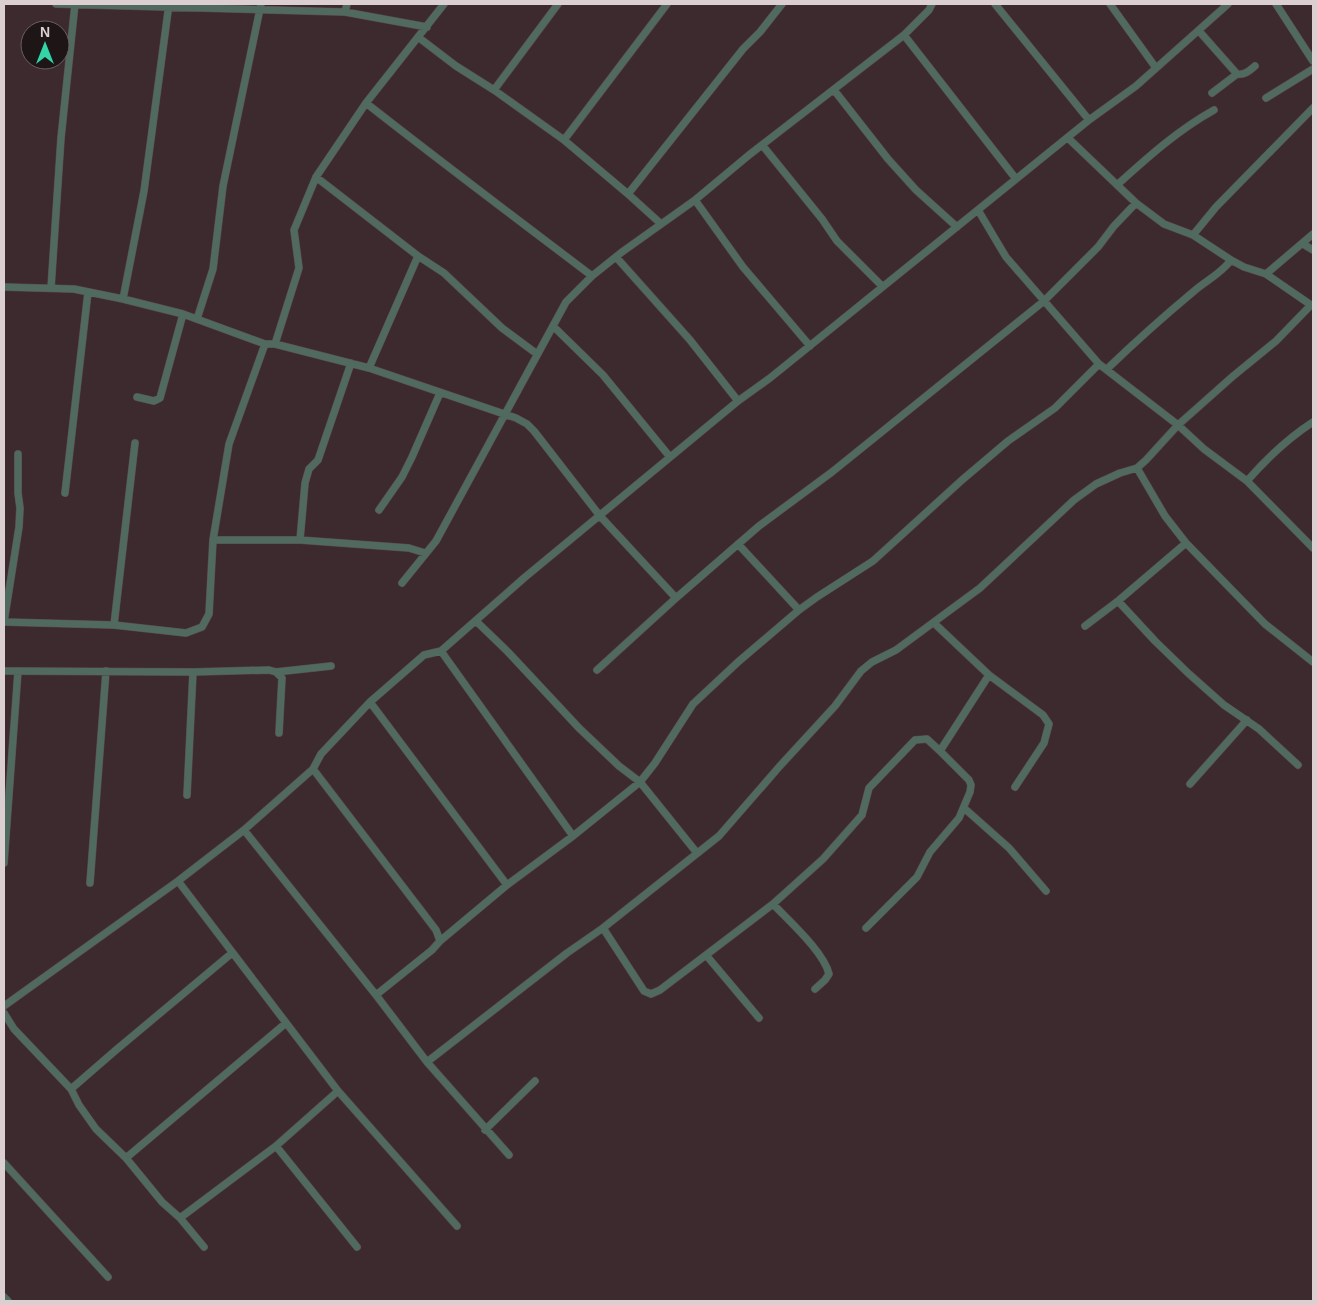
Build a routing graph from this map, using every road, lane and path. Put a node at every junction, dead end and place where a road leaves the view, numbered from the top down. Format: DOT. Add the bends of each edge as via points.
graph roads {
  1 [pos="56,4"];
  2 [pos="75,4"];
  3 [pos="347,4"];
  4 [pos="444,4"];
  5 [pos="558,4"];
  6 [pos="667,4"];
  7 [pos="782,4"];
  8 [pos="932,4"];
  9 [pos="995,4"];
  10 [pos="1110,4"];
  11 [pos="1228,4"];
  12 [pos="1276,4"];
  13 [pos="168,5"];
  14 [pos="260,6"];
  15 [pos="345,12"];
  16 [pos="426,27"];
  17 [pos="1199,31"];
  18 [pos="904,36"];
  19 [pos="418,37"];
  20 [pos="1313,61"];
  21 [pos="1255,66"];
  22 [pos="1156,68"];
  23 [pos="1313,69"];
  24 [pos="1237,74"];
  25 [pos="494,90"];
  26 [pos="834,90"];
  27 [pos="1212,93"];
  28 [pos="1266,98"];
  29 [pos="366,104"];
  30 [pos="1313,108"];
  31 [pos="1214,110"];
  32 [pos="1089,120"];
  33 [pos="1068,138"];
  34 [pos="564,140"];
  35 [pos="763,146"];
  36 [pos="316,177"];
  37 [pos="1016,179"];
  38 [pos="1117,185"];
  39 [pos="628,194"];
  40 [pos="694,200"];
  41 [pos="1136,203"];
  42 [pos="978,210"];
  43 [pos="660,223"];
  44 [pos="957,227"];
  45 [pos="1313,234"];
  46 [pos="1193,235"];
  47 [pos="1303,244"];
  48 [pos="1313,250"];
  49 [pos="418,256"];
  50 [pos="616,257"];
  51 [pos="1231,260"];
  52 [pos="1266,274"];
  53 [pos="592,276"];
  54 [pos="882,286"];
  55 [pos="4,287"];
  56 [pos="50,288"];
  57 [pos="88,292"];
  58 [pos="123,299"];
  59 [pos="1044,301"];
  60 [pos="1312,306"];
  61 [pos="183,314"];
  62 [pos="197,319"];
  63 [pos="554,326"];
  64 [pos="265,344"];
  65 [pos="275,344"];
  66 [pos="810,346"];
  67 [pos="537,354"];
  68 [pos="351,363"];
  69 [pos="1100,364"];
  70 [pos="369,368"];
  71 [pos="1107,370"];
  72 [pos="440,393"];
  73 [pos="137,397"];
  74 [pos="738,401"];
  75 [pos="504,414"];
  76 [pos="1313,422"];
  77 [pos="1178,425"];
  78 [pos="135,443"];
  79 [pos="18,454"];
  80 [pos="670,458"];
  81 [pos="1137,468"];
  82 [pos="1247,481"];
  83 [pos="65,493"];
  84 [pos="379,510"];
  85 [pos="600,516"];
  86 [pos="214,540"];
  87 [pos="300,540"];
  88 [pos="1186,543"];
  89 [pos="738,544"];
  90 [pos="1313,547"];
  91 [pos="426,553"];
  92 [pos="402,583"];
  93 [pos="676,598"];
  94 [pos="1118,602"];
  95 [pos="799,610"];
  96 [pos="476,621"];
  97 [pos="4,622"];
  98 [pos="934,622"];
  99 [pos="114,625"];
  100 [pos="1085,626"];
  101 [pos="441,651"];
  102 [pos="1313,662"];
  103 [pos="331,666"];
  104 [pos="597,670"];
  105 [pos="4,671"];
  106 [pos="18,671"];
  107 [pos="106,671"];
  108 [pos="193,672"];
  109 [pos="276,672"];
  110 [pos="989,675"];
  111 [pos="370,702"];
  112 [pos="1247,720"];
  113 [pos="279,733"];
  114 [pos="940,751"];
  115 [pos="1298,766"];
  116 [pos="313,769"];
  117 [pos="640,782"];
  118 [pos="1190,784"];
  119 [pos="1015,787"];
  120 [pos="187,795"];
  121 [pos="964,808"];
  122 [pos="244,830"];
  123 [pos="573,836"];
  124 [pos="697,853"];
  125 [pos="4,863"];
  126 [pos="178,881"];
  127 [pos="90,883"];
  128 [pos="507,886"];
  129 [pos="1046,891"];
  130 [pos="773,904"];
  131 [pos="602,928"];
  132 [pos="866,928"];
  133 [pos="440,941"];
  134 [pos="232,953"];
  135 [pos="706,955"];
  136 [pos="815,989"];
  137 [pos="376,995"];
  138 [pos="4,1006"];
  139 [pos="4,1013"];
  140 [pos="759,1018"];
  141 [pos="286,1024"];
  142 [pos="427,1062"];
  143 [pos="535,1080"];
  144 [pos="71,1089"];
  145 [pos="338,1091"];
  146 [pos="485,1130"];
  147 [pos="276,1146"];
  148 [pos="509,1155"];
  149 [pos="126,1158"];
  150 [pos="4,1163"];
  151 [pos="180,1218"];
  152 [pos="457,1226"];
  153 [pos="204,1247"];
  154 [pos="357,1247"];
  155 [pos="108,1277"];
  156 [pos="4,1296"];
  157 [pos="8,1301"];
  1 -- 2 [label="street"];
  2 -- 13 [label="street"];
  2 -- 56 [label="street"];
  3 -- 15 [label="street"];
  4 -- 16 [label="street"];
  5 -- 25 [label="street"];
  6 -- 34 [label="street"];
  7 -- 39 [label="street"];
  8 -- 18 [label="street"];
  9 -- 32 [label="street"];
  10 -- 22 [label="street"];
  11 -- 17 [label="street"];
  12 -- 20 [label="street"];
  13 -- 14 [label="street"];
  13 -- 58 [label="street" via="144,191"];
  14 -- 15 [label="street"];
  14 -- 62 [label="street" via="223,186 213,269"];
  15 -- 16 [label="street"];
  16 -- 19 [label="street"];
  17 -- 22 [label="street"];
  17 -- 24 [label="street"];
  18 -- 26 [label="street"];
  18 -- 37 [label="street"];
  19 -- 25 [label="street"];
  19 -- 29 [label="street"];
  21 -- 24 [label="street" via="1247,73"];
  22 -- 32 [label="street"];
  23 -- 28 [label="street"];
  24 -- 27 [label="street"];
  25 -- 34 [label="street"];
  26 -- 35 [label="street"];
  26 -- 44 [label="street" via="888,159"];
  29 -- 36 [label="street"];
  29 -- 53 [label="street"];
  30 -- 46 [label="street" via="1216,207"];
  31 -- 38 [label="street" via="1157,148"];
  32 -- 33 [label="street"];
  33 -- 37 [label="street"];
  33 -- 38 [label="street"];
  34 -- 39 [label="street"];
  35 -- 40 [label="street"];
  35 -- 54 [label="street" via="837,241"];
  36 -- 49 [label="street"];
  36 -- 65 [label="street" via="294,230 299,268"];
  37 -- 42 [label="street"];
  38 -- 41 [label="street"];
  39 -- 43 [label="street"];
  40 -- 43 [label="street"];
  40 -- 66 [label="street" via="743,267"];
  41 -- 46 [label="street" via="1164,224"];
  41 -- 59 [label="street"];
  42 -- 44 [label="street"];
  42 -- 59 [label="street" via="1006,257"];
  43 -- 50 [label="street"];
  44 -- 54 [label="street"];
  45 -- 47 [label="street"];
  46 -- 51 [label="street"];
  47 -- 48 [label="street"];
  47 -- 52 [label="street"];
  49 -- 67 [label="street" via="444,273 502,328"];
  49 -- 70 [label="street"];
  50 -- 53 [label="street"];
  50 -- 74 [label="street" via="690,340"];
  51 -- 52 [label="street"];
  51 -- 71 [label="street" via="1224,270 1202,284 1147,331"];
  52 -- 60 [label="street"];
  53 -- 63 [label="street" via="566,302"];
  54 -- 66 [label="street"];
  55 -- 56 [label="street"];
  56 -- 57 [label="street"];
  57 -- 58 [label="street"];
  57 -- 83 [label="street"];
  58 -- 61 [label="street"];
  59 -- 69 [label="street"];
  59 -- 89 [label="street"];
  60 -- 77 [label="street"];
  61 -- 62 [label="street"];
  61 -- 73 [label="street" via="160,398 154,401"];
  62 -- 64 [label="street"];
  63 -- 67 [label="street"];
  63 -- 80 [label="street" via="603,375"];
  64 -- 65 [label="street"];
  64 -- 86 [label="street" via="229,444"];
  65 -- 68 [label="street"];
  66 -- 74 [label="street"];
  67 -- 75 [label="street"];
  68 -- 70 [label="street"];
  68 -- 87 [label="street" via="318,460 309,469 304,483"];
  69 -- 71 [label="street"];
  69 -- 95 [label="street" via="1055,408 1008,441 873,561"];
  70 -- 72 [label="street"];
  71 -- 77 [label="street"];
  72 -- 75 [label="street"];
  72 -- 84 [label="street" via="412,458"];
  74 -- 80 [label="street"];
  75 -- 85 [label="street" via="527,424 534,431"];
  75 -- 91 [label="street" via="436,541"];
  76 -- 82 [label="street" via="1268,456"];
  77 -- 81 [label="street"];
  77 -- 82 [label="street"];
  78 -- 99 [label="street"];
  79 -- 97 [label="street" via="19,527"];
  80 -- 85 [label="street"];
  81 -- 88 [label="street" via="1165,516"];
  81 -- 98 [label="street" via="1096,484 1074,500 980,588"];
  82 -- 90 [label="street"];
  85 -- 93 [label="street"];
  85 -- 96 [label="street"];
  86 -- 87 [label="street"];
  86 -- 99 [label="street" via="210,614 202,627 186,633"];
  87 -- 91 [label="street" via="409,548"];
  88 -- 94 [label="street"];
  88 -- 102 [label="street" via="1265,624"];
  89 -- 93 [label="street"];
  89 -- 95 [label="street"];
  91 -- 92 [label="street"];
  93 -- 104 [label="street"];
  94 -- 100 [label="street"];
  94 -- 112 [label="street" via="1188,673 1224,705"];
  95 -- 117 [label="street" via="694,704"];
  96 -- 101 [label="street"];
  96 -- 117 [label="street" via="579,728"];
  97 -- 99 [label="street"];
  98 -- 110 [label="street"];
  98 -- 124 [label="street" via="861,671 829,713 718,836"];
  101 -- 111 [label="street" via="424,655"];
  101 -- 123 [label="street"];
  103 -- 109 [label="street"];
  105 -- 106 [label="street"];
  106 -- 107 [label="street"];
  106 -- 125 [label="street"];
  107 -- 108 [label="street"];
  107 -- 127 [label="street"];
  108 -- 109 [label="street"];
  108 -- 120 [label="street"];
  109 -- 113 [label="street" via="282,678"];
  110 -- 114 [label="street"];
  110 -- 119 [label="street" via="1043,715 1049,724 1044,743"];
  111 -- 116 [label="street" via="321,754"];
  111 -- 128 [label="street"];
  112 -- 115 [label="street"];
  112 -- 118 [label="street"];
  114 -- 121 [label="street" via="969,780 970,792"];
  114 -- 130 [label="street" via="927,739 915,740 869,788 862,815 823,858"];
  116 -- 122 [label="street"];
  116 -- 133 [label="street" via="436,930"];
  117 -- 123 [label="street"];
  117 -- 124 [label="street"];
  121 -- 129 [label="street" via="1008,848"];
  121 -- 132 [label="street" via="930,852 917,877"];
  122 -- 126 [label="street"];
  122 -- 137 [label="street"];
  123 -- 128 [label="street"];
  124 -- 131 [label="street"];
  126 -- 134 [label="street"];
  126 -- 138 [label="street"];
  128 -- 133 [label="street"];
  130 -- 135 [label="street"];
  130 -- 136 [label="street" via="827,966 829,974"];
  131 -- 135 [label="street" via="644,992 651,994"];
  131 -- 142 [label="street"];
  133 -- 137 [label="street"];
  134 -- 141 [label="street"];
  134 -- 144 [label="street"];
  135 -- 140 [label="street"];
  137 -- 142 [label="street"];
  139 -- 144 [label="street" via="14,1029"];
  141 -- 145 [label="street"];
  141 -- 149 [label="street"];
  142 -- 146 [label="street"];
  143 -- 146 [label="street"];
  144 -- 149 [label="street" via="96,1129"];
  145 -- 147 [label="street"];
  145 -- 152 [label="street"];
  146 -- 148 [label="street"];
  147 -- 151 [label="street"];
  147 -- 154 [label="street"];
  149 -- 151 [label="street" via="162,1202"];
  150 -- 155 [label="street"];
  151 -- 153 [label="street"];
  156 -- 157 [label="street"];
}
